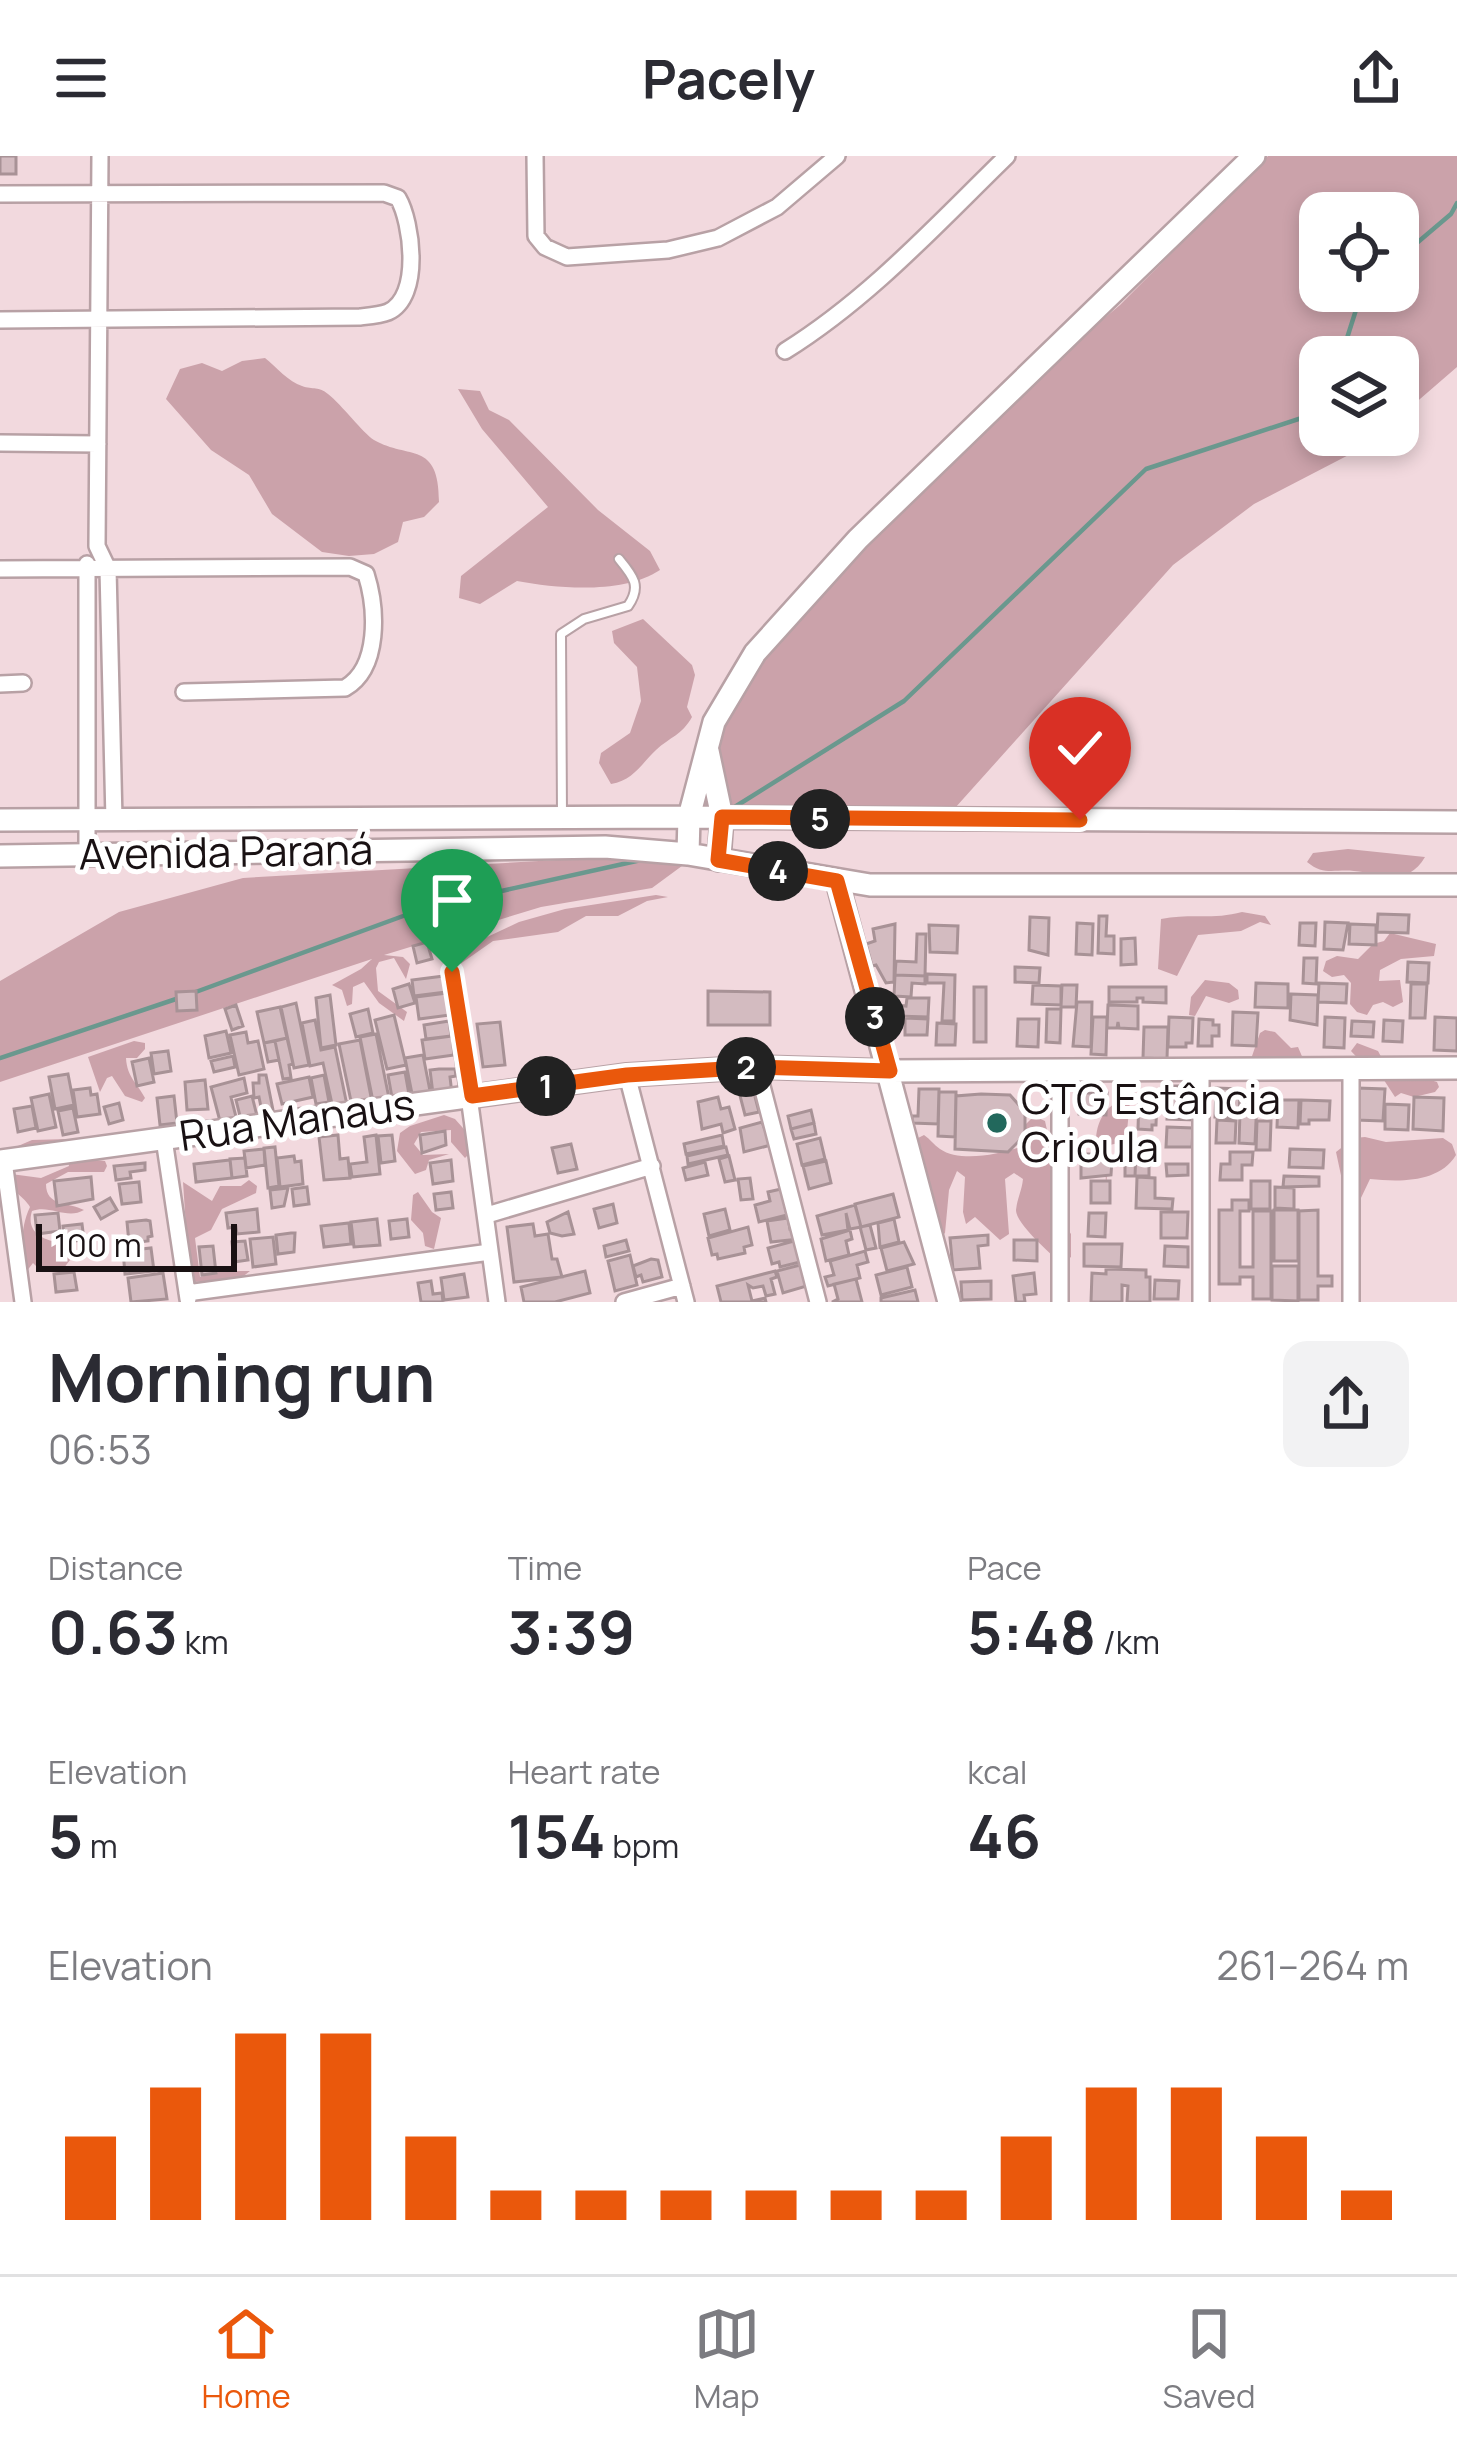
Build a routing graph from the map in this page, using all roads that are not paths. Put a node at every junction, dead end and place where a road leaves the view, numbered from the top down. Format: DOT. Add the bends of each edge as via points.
graph roads {
  1 [pos="100,156"];
  2 [pos="535,156"];
  3 [pos="837,156"];
  4 [pos="1006,156"];
  5 [pos="1254,156"];
  6 [pos="0,194"];
  7 [pos="99,195"];
  8 [pos="0,320"];
  9 [pos="97,320"];
  10 [pos="785,350"];
  11 [pos="0,443"];
  12 [pos="98,444"];
  13 [pos="98,546"];
  14 [pos="620,559"];
  15 [pos="0,569"];
  16 [pos="84,569"];
  17 [pos="108,569"];
  18 [pos="110,644"];
  19 [pos="86,645"];
  20 [pos="23,683"];
  21 [pos="0,684"];
  22 [pos="184,692"];
  23 [pos="87,718"];
  24 [pos="111,718"];
  25 [pos="707,745"];
  26 [pos="562,817"];
  27 [pos="689,817"];
  28 [pos="722,817"];
  29 [pos="0,820"];
  30 [pos="88,820"];
  31 [pos="114,820"];
  32 [pos="1457,822"];
  33 [pos="681,854"];
  34 [pos="87,855"];
  35 [pos="0,856"];
  36 [pos="718,860"];
  37 [pos="837,881"];
  38 [pos="1457,885"];
  39 [pos="452,972"];
  40 [pos="757,1067"];
  41 [pos="1457,1068"];
  42 [pos="1060,1070"];
  43 [pos="1201,1070"];
  44 [pos="1351,1070"];
  45 [pos="890,1071"];
  46 [pos="627,1075"];
  47 [pos="472,1096"];
  48 [pos="164,1139"];
  49 [pos="2,1161"];
  50 [pos="652,1166"];
  51 [pos="487,1215"];
  52 [pos="490,1252"];
  53 [pos="684,1294"];
  54 [pos="188,1297"];
  55 [pos="23,1302"];
  56 [pos="497,1302"];
  57 [pos="624,1302"];
  58 [pos="818,1302"];
  59 [pos="949,1302"];
  60 [pos="1060,1302"];
  61 [pos="1201,1302"];
  62 [pos="1351,1302"];
  1 -- 7 [label="street"];
  2 -- 3 [label="street" via="536,236 567,256 718,238 777,207"];
  4 -- 10 [label="street" via="875,286"];
  5 -- 25 [label="street" via="858,539 754,653"];
  6 -- 7 [label="street"];
  7 -- 9 [label="street"];
  7 -- 9 [label="street" via="384,193 398,198 410,218 410,281 388,312 360,317"];
  8 -- 9 [label="street"];
  9 -- 12 [label="street"];
  11 -- 12 [label="street"];
  12 -- 13 [label="street"];
  13 -- 16 [label="street"];
  13 -- 17 [label="street"];
  14 -- 26 [label="lane" via="635,577 628,606 561,634"];
  15 -- 16 [label="street"];
  16 -- 17 [label="street"];
  16 -- 19 [label="street"];
  17 -- 18 [label="street"];
  17 -- 22 [label="street" via="350,567 366,574 370,661 360,679 345,688"];
  18 -- 19 [label="street"];
  18 -- 24 [label="street"];
  19 -- 23 [label="street"];
  20 -- 21 [label="street"];
  23 -- 24 [label="street"];
  23 -- 30 [label="street"];
  24 -- 31 [label="street"];
  25 -- 27 [label="street"];
  25 -- 28 [label="street"];
  26 -- 27 [label="street, Avenida Paraná"];
  26 -- 31 [label="street, Avenida Paraná"];
  27 -- 28 [label="street, Avenida Paraná"];
  27 -- 33 [label="street"];
  28 -- 32 [label="street, Avenida Paraná"];
  28 -- 36 [label="street"];
  29 -- 30 [label="street, Avenida Paraná"];
  30 -- 31 [label="street, Avenida Paraná"];
  30 -- 34 [label="street"];
  33 -- 34 [label="street, Avenida Paraná" via="605,847"];
  33 -- 36 [label="street, Avenida Paraná"];
  34 -- 35 [label="street, Avenida Paraná"];
  36 -- 37 [label="street, Avenida Paraná"];
  37 -- 38 [label="street, Avenida Paraná"];
  37 -- 45 [label="street"];
  39 -- 47 [label="street"];
  40 -- 45 [label="street, Rua Manaus"];
  40 -- 46 [label="street, Rua Manaus"];
  40 -- 58 [label="street"];
  41 -- 44 [label="street, Rua Manaus"];
  42 -- 43 [label="street, Rua Manaus"];
  42 -- 45 [label="street, Rua Manaus"];
  42 -- 60 [label="street"];
  43 -- 44 [label="street, Rua Manaus"];
  43 -- 61 [label="street"];
  44 -- 62 [label="street"];
  45 -- 59 [label="street"];
  46 -- 47 [label="street, Rua Manaus"];
  46 -- 50 [label="street"];
  47 -- 48 [label="street, Rua Manaus"];
  47 -- 51 [label="street"];
  48 -- 49 [label="street, Rua Manaus"];
  48 -- 54 [label="street"];
  49 -- 55 [label="street"];
  50 -- 51 [label="street"];
  50 -- 53 [label="street"];
  51 -- 52 [label="street"];
  52 -- 54 [label="street"];
  52 -- 56 [label="street"];
  53 -- 57 [label="street"];
}
